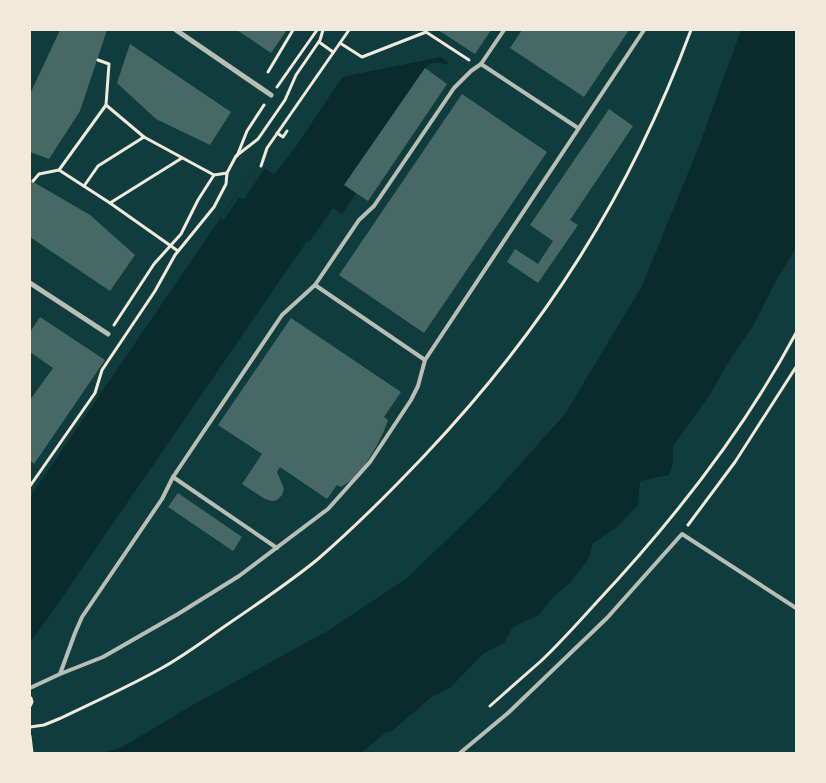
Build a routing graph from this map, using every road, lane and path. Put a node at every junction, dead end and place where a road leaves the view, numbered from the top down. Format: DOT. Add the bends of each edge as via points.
graph roads {
  1 [pos="176,30"];
  2 [pos="294,30"];
  3 [pos="317,30"];
  4 [pos="323,30"];
  5 [pos="349,30"];
  6 [pos="504,30"];
  7 [pos="644,30"];
  8 [pos="691,30"];
  9 [pos="319,42"];
  10 [pos="340,42"];
  11 [pos="334,52"];
  12 [pos="98,60"];
  13 [pos="480,65"];
  14 [pos="268,72"];
  15 [pos="271,95"];
  16 [pos="106,105"];
  17 [pos="578,128"];
  18 [pos="287,131"];
  19 [pos="277,133"];
  20 [pos="144,137"];
  21 [pos="236,156"];
  22 [pos="182,158"];
  23 [pos="261,166"];
  24 [pos="59,170"];
  25 [pos="227,173"];
  26 [pos="214,175"];
  27 [pos="33,181"];
  28 [pos="84,186"];
  29 [pos="110,203"];
  30 [pos="171,246"];
  31 [pos="178,251"];
  32 [pos="30,283"];
  33 [pos="315,285"];
  34 [pos="796,333"];
  35 [pos="108,334"];
  36 [pos="425,360"];
  37 [pos="796,367"];
  38 [pos="173,477"];
  39 [pos="30,486"];
  40 [pos="682,534"];
  41 [pos="277,548"];
  42 [pos="796,608"];
  43 [pos="60,674"];
  44 [pos="30,688"];
  45 [pos="490,706"];
  46 [pos="30,726"];
  47 [pos="30,736"];
  48 [pos="32,753"];
  49 [pos="460,753"];
  1 -- 15 [label="street"];
  2 -- 14 [label="path"];
  3 -- 15 [label="path"];
  4 -- 9 [label="path"];
  5 -- 10 [label="path"];
  6 -- 13 [label="lane"];
  7 -- 17 [label="lane"];
  8 -- 46 [label="path" via="663,102 631,168 565,282 476,400 380,503 297,576 170,663 61,718 44,725"];
  9 -- 11 [label="path"];
  9 -- 21 [label="path" via="301,66 262,134"];
  10 -- 11 [label="path"];
  10 -- 13 [label="path" via="362,57 426,32"];
  11 -- 19 [label="path"];
  12 -- 16 [label="path" via="109,64"];
  13 -- 17 [label="lane"];
  13 -- 33 [label="lane" via="454,88 374,206 359,220"];
  15 -- 21 [label="path" via="247,131"];
  16 -- 20 [label="path"];
  16 -- 24 [label="path"];
  17 -- 36 [label="lane"];
  18 -- 19 [label="path" via="283,137"];
  19 -- 23 [label="path"];
  20 -- 22 [label="path"];
  20 -- 28 [label="path" via="98,166"];
  21 -- 25 [label="path"];
  22 -- 26 [label="path"];
  22 -- 29 [label="path"];
  24 -- 27 [label="path" via="39,174"];
  24 -- 28 [label="path"];
  25 -- 26 [label="path"];
  25 -- 31 [label="path" via="226,184 214,207"];
  26 -- 30 [label="path"];
  28 -- 29 [label="path"];
  29 -- 30 [label="path"];
  30 -- 31 [label="path"];
  30 -- 35 [label="path" via="152,267"];
  31 -- 39 [label="path" via="102,370 95,393"];
  32 -- 35 [label="street"];
  33 -- 36 [label="lane"];
  33 -- 38 [label="lane" via="282,316"];
  34 -- 45 [label="path" via="727,444 662,529 542,660"];
  36 -- 41 [label="lane" via="415,394 370,462 333,504"];
  37 -- 40 [label="path" via="735,462"];
  38 -- 41 [label="lane"];
  38 -- 43 [label="lane" via="162,499 82,618"];
  40 -- 42 [label="lane"];
  40 -- 49 [label="lane" via="606,618 508,713"];
  41 -- 43 [label="lane" via="224,586 119,648 89,664"];
  43 -- 44 [label="lane"];
  47 -- 48 [label="path"];
}
